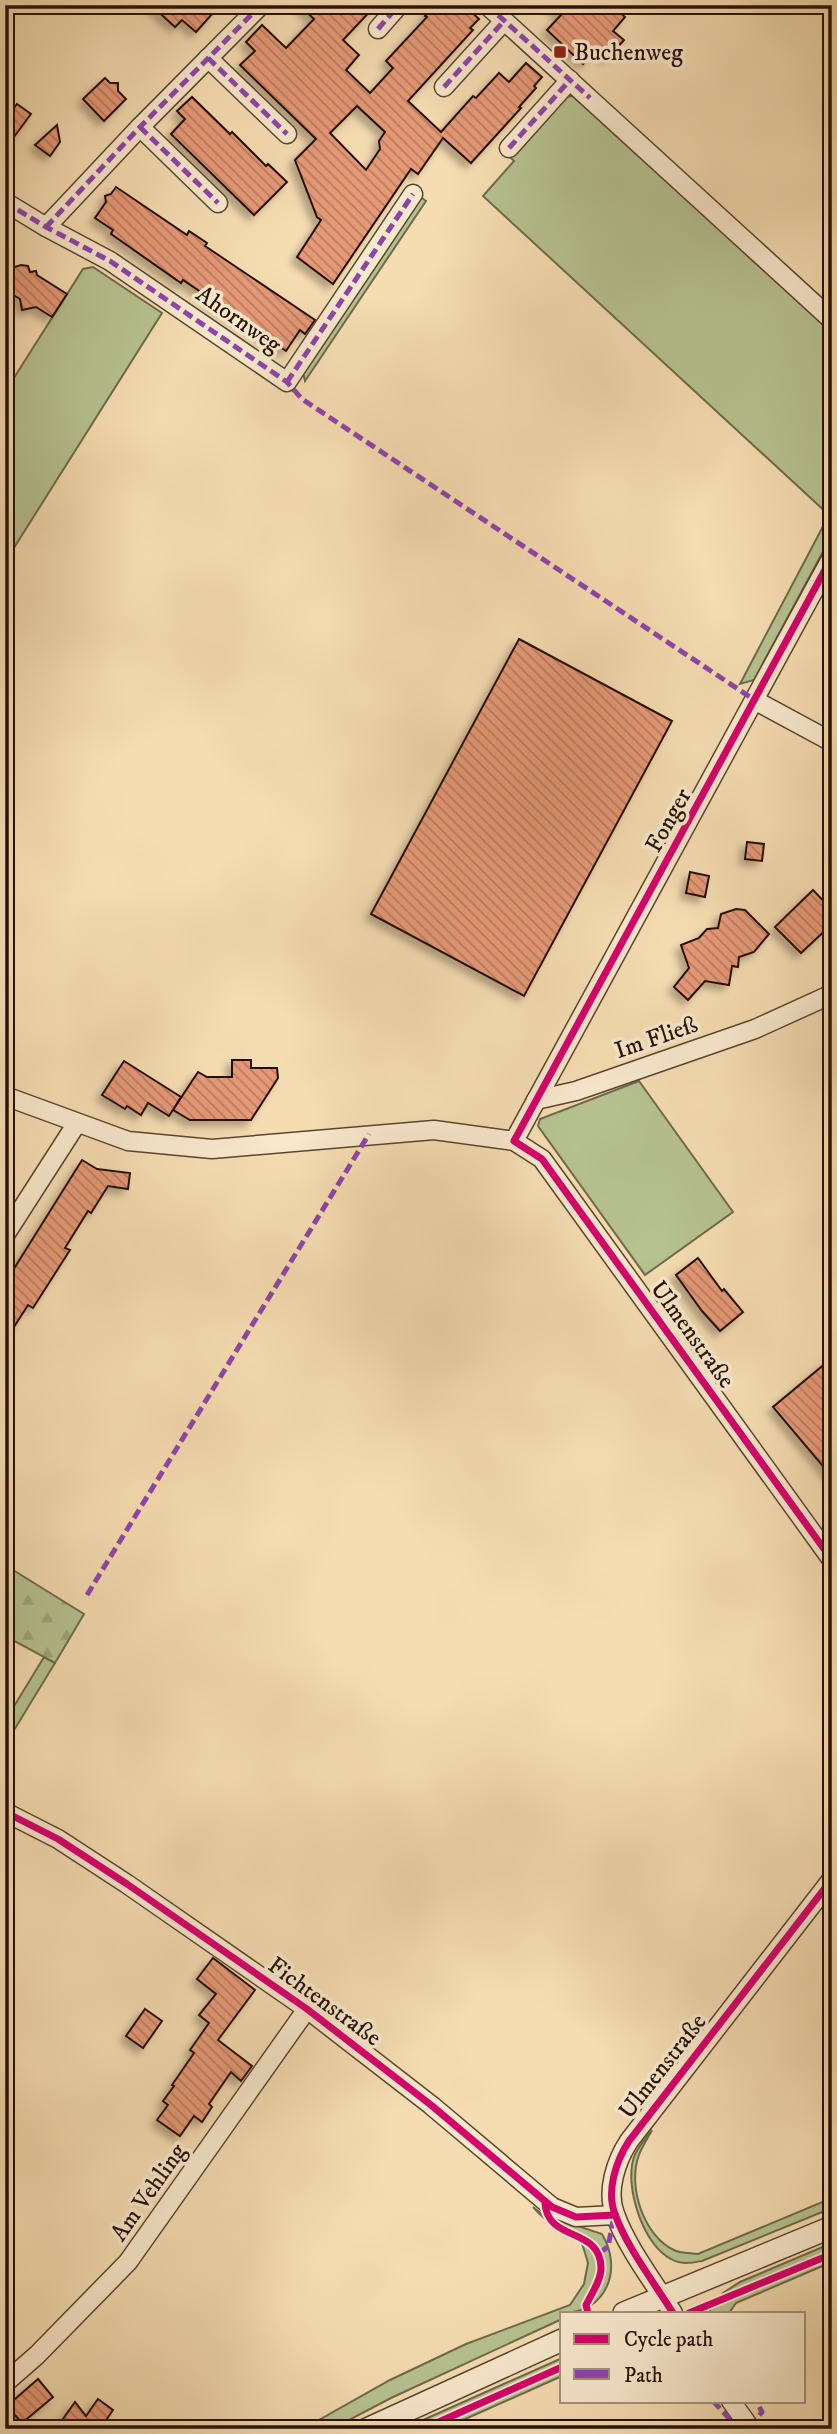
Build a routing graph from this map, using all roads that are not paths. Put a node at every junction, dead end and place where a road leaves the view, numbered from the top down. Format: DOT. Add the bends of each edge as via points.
graph roads {
  1 [pos="261,5"];
  2 [pos="400,5"];
  3 [pos="487,5"];
  4 [pos="505,21"];
  5 [pos="378,29"];
  6 [pos="208,58"];
  7 [pos="570,80"];
  8 [pos="444,87"];
  9 [pos="140,127"];
  10 [pos="287,134"];
  11 [pos="509,148"];
  12 [pos="413,194"];
  13 [pos="5,202"];
  14 [pos="218,204"];
  15 [pos="46,227"];
  16 [pos="832,320"];
  17 [pos="832,557"];
  18 [pos="756,701"];
  19 [pos="832,742"];
  20 [pos="832,994"];
  21 [pos="5,1096"];
  22 [pos="536,1100"];
  23 [pos="77,1123"];
  24 [pos="514,1141"];
  25 [pos="5,1235"];
  26 [pos="832,1560"];
  27 [pos="5,1812"];
  28 [pos="832,1879"];
  29 [pos="307,2009"];
  30 [pos="615,2215"];
  31 [pos="832,2227"];
  32 [pos="668,2305"];
  33 [pos="630,2312"];
  34 [pos="560,2341"];
  35 [pos="5,2383"];
  36 [pos="732,2402"];
  37 [pos="367,2429"];
  38 [pos="751,2429"];
  1 -- 6 [label="street"];
  2 -- 5 [label="street"];
  3 -- 4 [label="street"];
  4 -- 7 [label="street"];
  4 -- 8 [label="street"];
  6 -- 9 [label="street"];
  6 -- 10 [label="street"];
  7 -- 11 [label="street"];
  7 -- 16 [label="street"];
  9 -- 14 [label="street"];
  9 -- 15 [label="street"];
  12 -- 15 [label="street, Ahornweg" via="287,382 110,261"];
  13 -- 15 [label="street, Ahornweg"];
  17 -- 18 [label="street, Fonger"];
  18 -- 19 [label="street"];
  18 -- 22 [label="street, Fonger"];
  20 -- 22 [label="street, Im Fließ" via="755,1029 576,1091"];
  21 -- 23 [label="street, Ulmenstraße"];
  22 -- 24 [label="street"];
  23 -- 24 [label="street, Ulmenstraße" via="128,1141 212,1149 434,1130"];
  23 -- 25 [label="street"];
  24 -- 26 [label="street, Ulmenstraße" via="542,1159"];
  27 -- 29 [label="street, Fichtenstraße" via="58,1839 127,1884"];
  28 -- 30 [label="street, Ulmenstraße" via="625,2147 614,2178"];
  29 -- 30 [label="street, Fichtenstraße" via="552,2207 576,2217"];
  29 -- 35 [label="street, Am Vehling" via="128,2262"];
  30 -- 32 [label="street, Ulmenstraße"];
  31 -- 32 [label="street"];
  32 -- 33 [label="street"];
  34 -- 37 [label="street"];
  36 -- 38 [label="street"];
}
